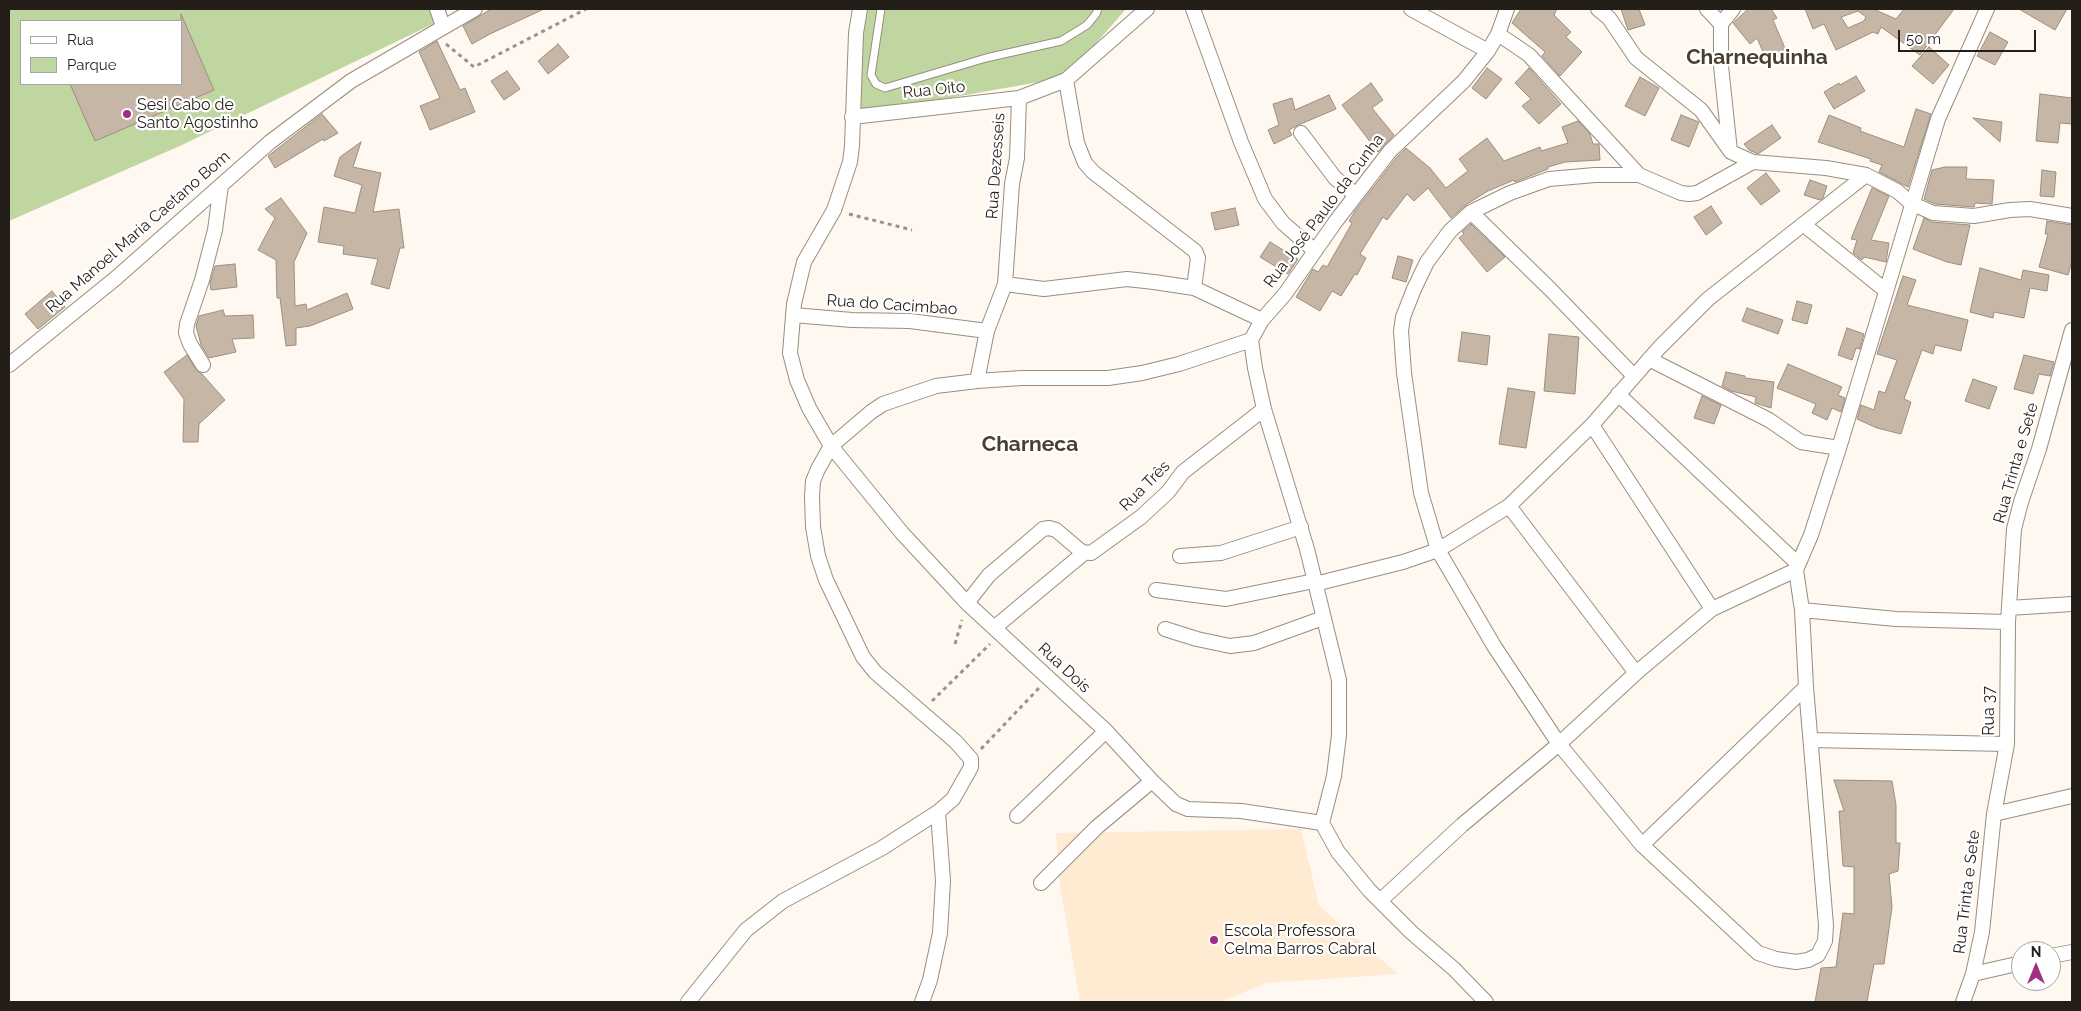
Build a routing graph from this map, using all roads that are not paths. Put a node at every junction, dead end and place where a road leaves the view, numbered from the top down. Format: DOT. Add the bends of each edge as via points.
graph roads {
  1 [pos="437,9"];
  2 [pos="475,9"];
  3 [pos="860,9"];
  4 [pos="881,9"];
  5 [pos="1098,9"];
  6 [pos="1148,9"];
  7 [pos="1193,9"];
  8 [pos="1411,9"];
  9 [pos="1507,9"];
  10 [pos="1598,9"];
  11 [pos="1707,9"];
  12 [pos="1733,9"];
  13 [pos="1987,9"];
  14 [pos="1722,24"];
  15 [pos="443,26"];
  16 [pos="1498,34"];
  17 [pos="1488,51"];
  18 [pos="1066,80"];
  19 [pos="1018,98"];
  20 [pos="852,117"];
  21 [pos="1301,133"];
  22 [pos="1731,152"];
  23 [pos="1753,162"];
  24 [pos="1639,175"];
  25 [pos="1866,175"];
  26 [pos="221,185"];
  27 [pos="1356,195"];
  28 [pos="1911,203"];
  29 [pos="1471,212"];
  30 [pos="2072,216"];
  31 [pos="1803,224"];
  32 [pos="1315,251"];
  33 [pos="1005,284"];
  34 [pos="1194,288"];
  35 [pos="1886,290"];
  36 [pos="793,315"];
  37 [pos="1262,320"];
  38 [pos="2072,330"];
  39 [pos="987,331"];
  40 [pos="1251,340"];
  41 [pos="1649,359"];
  42 [pos="9,365"];
  43 [pos="203,365"];
  44 [pos="1634,376"];
  45 [pos="977,381"];
  46 [pos="1618,394"];
  47 [pos="1264,408"];
  48 [pos="1592,425"];
  49 [pos="831,446"];
  50 [pos="1839,448"];
  51 [pos="1509,506"];
  52 [pos="1301,527"];
  53 [pos="1438,550"];
  54 [pos="1084,553"];
  55 [pos="1180,556"];
  56 [pos="1797,567"];
  57 [pos="1314,582"];
  58 [pos="1156,590"];
  59 [pos="967,603"];
  60 [pos="2072,604"];
  61 [pos="2009,608"];
  62 [pos="1712,609"];
  63 [pos="1802,610"];
  64 [pos="1323,618"];
  65 [pos="2008,622"];
  66 [pos="1165,629"];
  67 [pos="998,631"];
  68 [pos="1636,673"];
  69 [pos="1806,687"];
  70 [pos="1106,731"];
  71 [pos="1811,740"];
  72 [pos="1559,744"];
  73 [pos="2007,744"];
  74 [pos="1152,781"];
  75 [pos="2072,796"];
  76 [pos="938,812"];
  77 [pos="1994,814"];
  78 [pos="1017,816"];
  79 [pos="1322,823"];
  80 [pos="1642,845"];
  81 [pos="1041,883"];
  82 [pos="1380,900"];
  83 [pos="2011,965"];
  84 [pos="1973,974"];
  85 [pos="688,1002"];
  86 [pos="922,1002"];
  87 [pos="1486,1002"];
  88 [pos="1963,1002"];
  1 -- 15 [label="street"];
  2 -- 15 [label="street, Rua Manoel Maria Caetano Bom"];
  3 -- 20 [label="street, Rua Dois"];
  4 -- 5 [label="lane" via="871,75 876,84 885,88 986,58 1061,41 1087,25"];
  6 -- 18 [label="street, Rua Dezesseis"];
  7 -- 32 [label="street" via="1240,142 1265,199 1284,223"];
  8 -- 17 [label="street"];
  9 -- 16 [label="street, Rua José Paulo da Cunha"];
  10 -- 22 [label="street" via="1609,18 1636,58 1701,110"];
  11 -- 14 [label="street"];
  12 -- 14 [label="street"];
  13 -- 28 [label="street" via="1938,119"];
  14 -- 22 [label="street" via="1721,66"];
  15 -- 26 [label="street, Rua Manoel Maria Caetano Bom" via="351,82 270,142"];
  16 -- 17 [label="street, Rua José Paulo da Cunha"];
  16 -- 24 [label="street" via="1529,55"];
  17 -- 27 [label="street, Rua José Paulo da Cunha" via="1464,82 1390,151"];
  18 -- 19 [label="street, Rua Dezesseis"];
  18 -- 34 [label="street" via="1077,143 1085,164 1195,251 1198,258"];
  19 -- 20 [label="street, Rua Oito"];
  19 -- 33 [label="street, Rua Dezesseis" via="1017,158 1012,184"];
  20 -- 36 [label="street, Rua Dois" via="850,162 834,210 804,262"];
  21 -- 27 [label="street" via="1335,178"];
  22 -- 23 [label="street"];
  23 -- 24 [label="street" via="1697,193 1688,194"];
  23 -- 25 [label="street"];
  24 -- 29 [label="street" via="1549,179"];
  25 -- 28 [label="street" via="1897,191"];
  25 -- 31 [label="street"];
  26 -- 42 [label="street, Rua Manoel Maria Caetano Bom" via="116,278"];
  26 -- 43 [label="street" via="215,230 186,333"];
  27 -- 32 [label="street, Rua José Paulo da Cunha"];
  28 -- 30 [label="street" via="1933,213 1951,215 1974,216 2030,209"];
  28 -- 35 [label="street"];
  29 -- 44 [label="street"];
  29 -- 53 [label="street" via="1450,231 1428,262 1403,317 1401,331 1420,493"];
  31 -- 35 [label="street"];
  31 -- 41 [label="street" via="1708,299"];
  32 -- 37 [label="street, Rua José Paulo da Cunha"];
  33 -- 34 [label="street" via="1044,289 1127,279"];
  33 -- 39 [label="street, Rua Dezesseis"];
  34 -- 37 [label="street"];
  35 -- 50 [label="street"];
  36 -- 39 [label="street, Rua do Cacimbao" via="910,321"];
  36 -- 49 [label="street, Rua Dois" via="792,365 809,408"];
  37 -- 40 [label="street, Rua José Paulo da Cunha"];
  38 -- 61 [label="street, Rua Trinta e Sete" via="2014,529"];
  39 -- 45 [label="street, Rua Dezesseis"];
  40 -- 45 [label="street" via="1142,373 1108,378"];
  40 -- 47 [label="street"];
  41 -- 44 [label="street"];
  41 -- 50 [label="street" via="1769,420 1801,442"];
  44 -- 46 [label="street"];
  45 -- 49 [label="street" via="936,386 883,404"];
  46 -- 48 [label="street"];
  46 -- 56 [label="street"];
  47 -- 52 [label="street"];
  47 -- 54 [label="street, Rua Três" via="1183,472 1168,492 1141,517 1091,553"];
  48 -- 51 [label="street"];
  48 -- 62 [label="street"];
  49 -- 59 [label="street, Rua Dois" via="902,533"];
  49 -- 76 [label="street" via="813,481 812,496 813,527 826,580 863,657 875,672 956,742 971,759 969,774 953,799"];
  50 -- 56 [label="street" via="1811,535"];
  51 -- 53 [label="street"];
  51 -- 68 [label="street"];
  52 -- 55 [label="street" via="1221,553"];
  52 -- 57 [label="street"];
  53 -- 57 [label="street" via="1403,562"];
  53 -- 72 [label="street" via="1494,646"];
  54 -- 59 [label="street" via="1056,530 1046,528 988,575"];
  54 -- 67 [label="street, Rua Três"];
  56 -- 62 [label="street"];
  56 -- 63 [label="street"];
  57 -- 58 [label="street" via="1226,599"];
  57 -- 64 [label="street"];
  59 -- 67 [label="street, Rua Dois"];
  60 -- 61 [label="street"];
  61 -- 65 [label="street, Rua 37"];
  62 -- 68 [label="street"];
  63 -- 65 [label="street" via="1896,619"];
  63 -- 69 [label="street"];
  64 -- 66 [label="street" via="1254,643 1230,646"];
  64 -- 79 [label="street" via="1339,680 1340,703 1334,776"];
  65 -- 73 [label="street, Rua 37"];
  67 -- 70 [label="street, Rua Dois"];
  68 -- 72 [label="street"];
  69 -- 71 [label="street"];
  69 -- 80 [label="street"];
  70 -- 74 [label="street, Rua Dois"];
  70 -- 78 [label="street"];
  71 -- 73 [label="street"];
  71 -- 80 [label="street" via="1826,924 1825,941 1818,955 1796,962 1776,960 1758,953"];
  72 -- 80 [label="street"];
  72 -- 82 [label="street" via="1462,825"];
  73 -- 77 [label="street, Rua 37"];
  74 -- 79 [label="street, Rua Dois" via="1176,804 1188,809 1241,811"];
  74 -- 81 [label="street" via="1097,827"];
  75 -- 77 [label="street"];
  76 -- 85 [label="street" via="882,848 783,900 746,930"];
  76 -- 86 [label="street" via="943,881 940,933"];
  77 -- 84 [label="street, Rua Trinta e Sete" via="1982,932"];
  79 -- 82 [label="street" via="1338,852"];
  82 -- 87 [label="street"];
  83 -- 84 [label="street"];
  84 -- 88 [label="street"];
}
